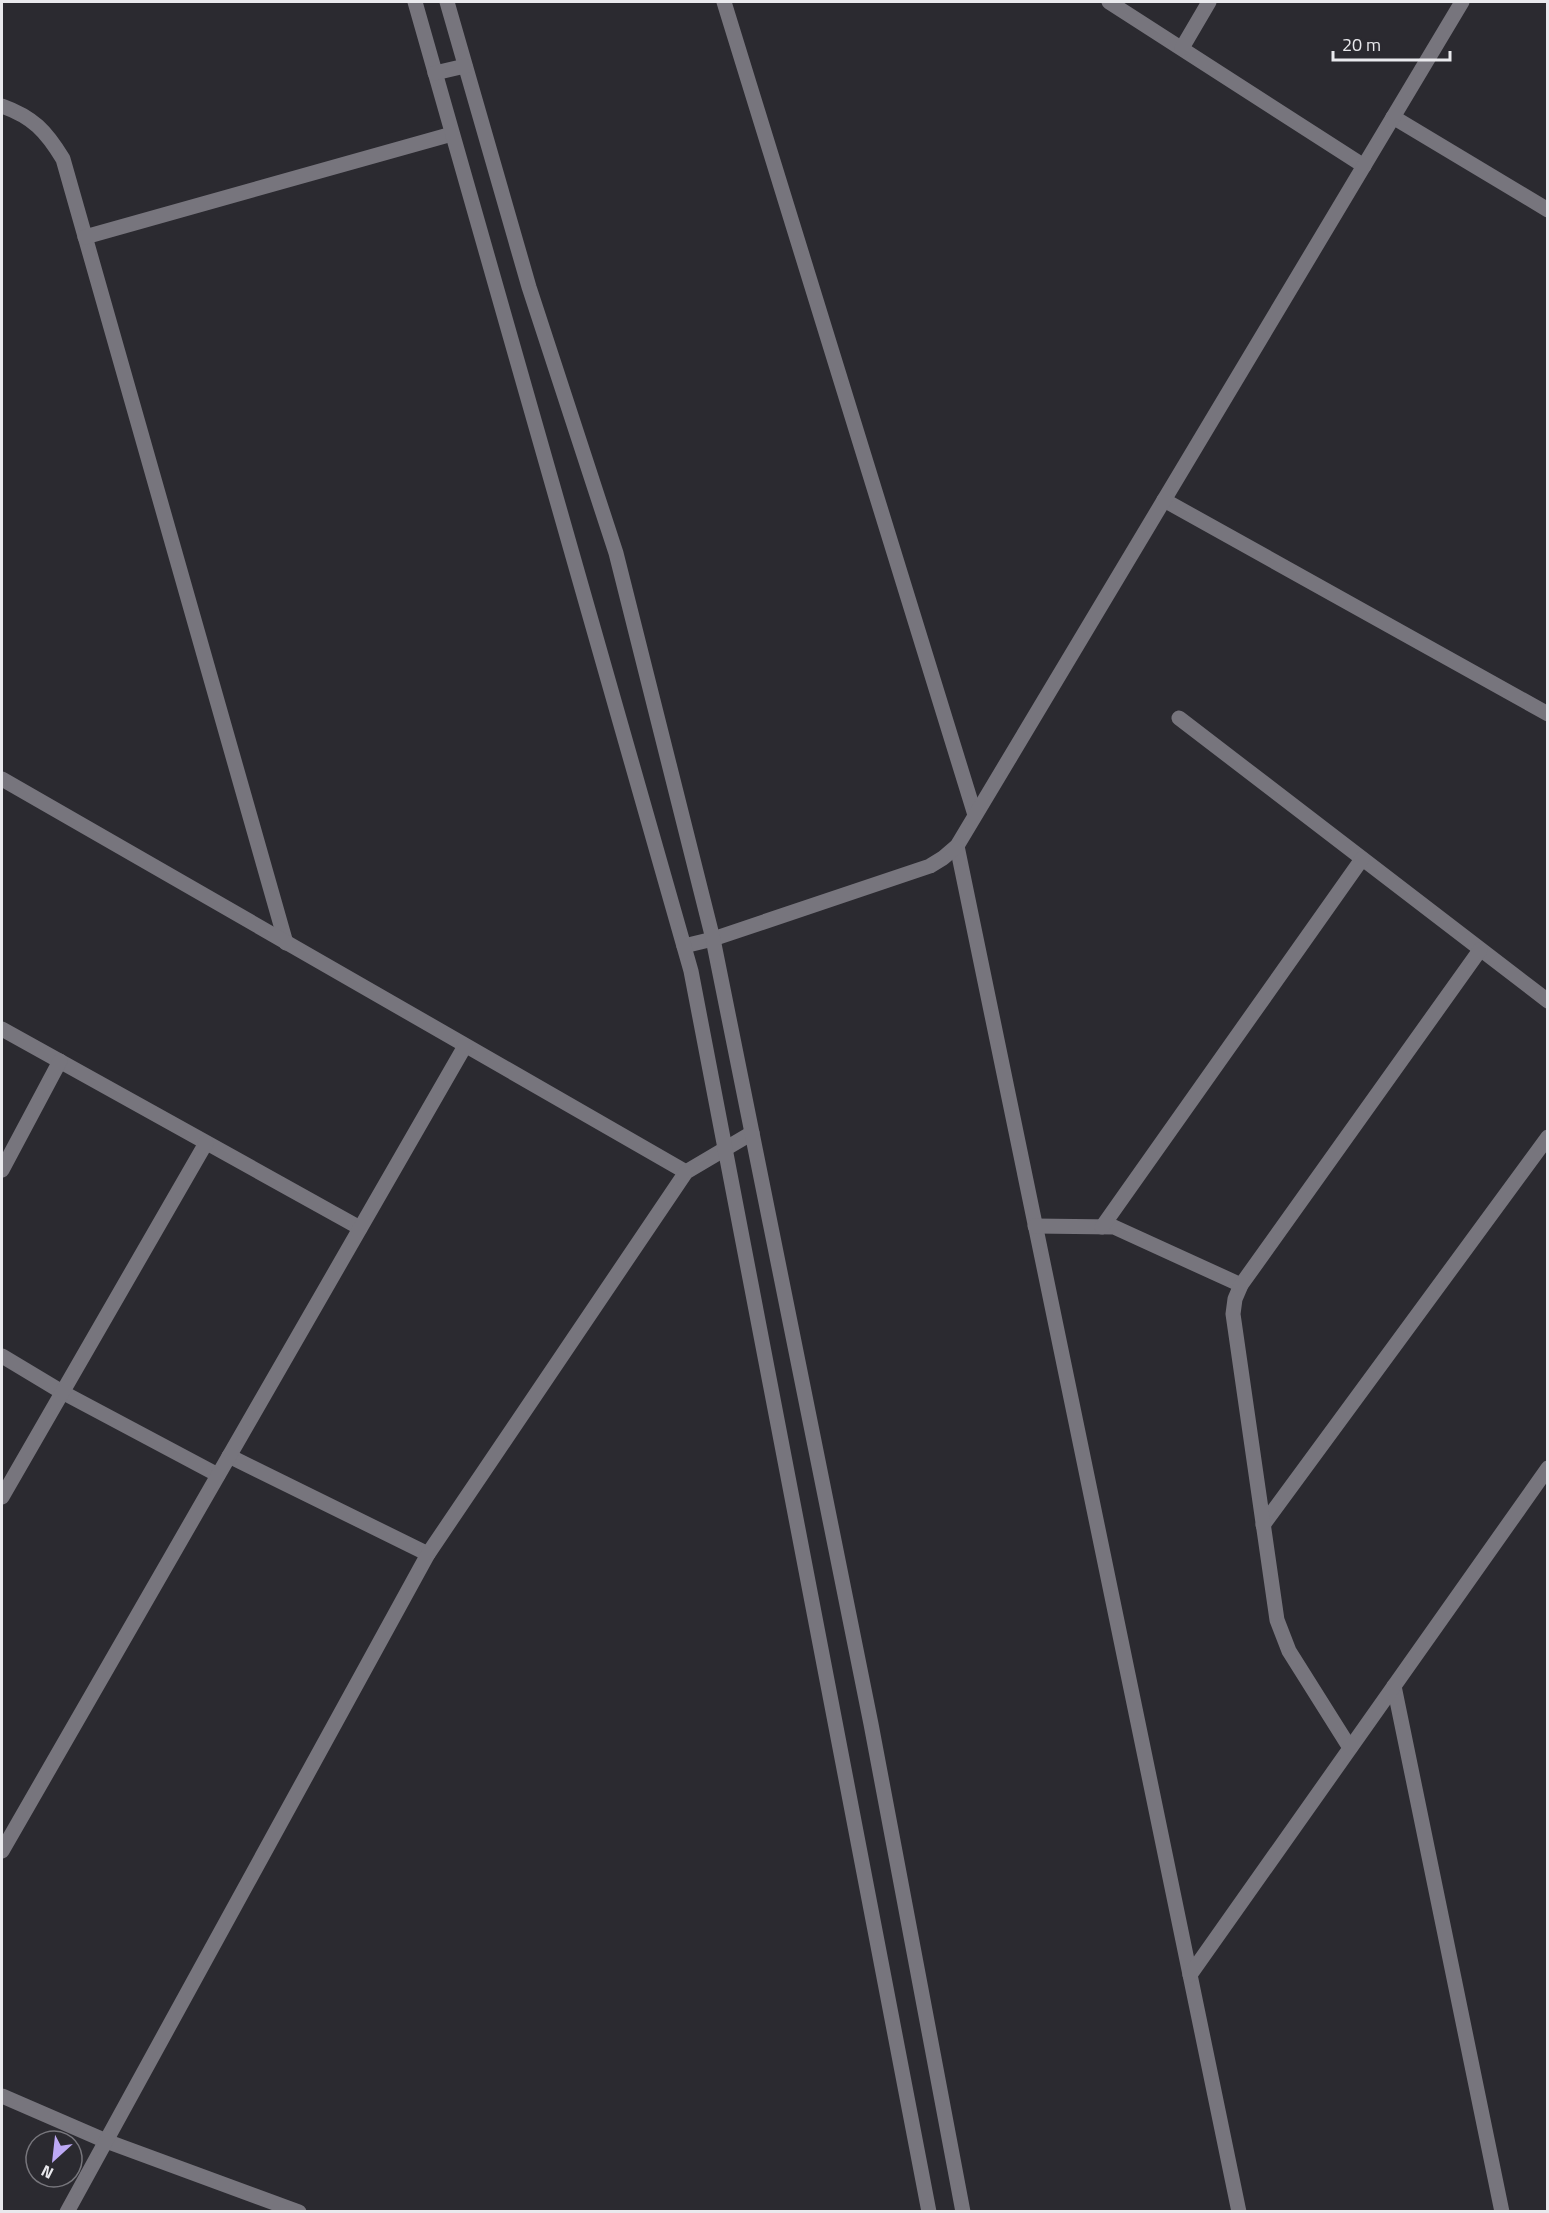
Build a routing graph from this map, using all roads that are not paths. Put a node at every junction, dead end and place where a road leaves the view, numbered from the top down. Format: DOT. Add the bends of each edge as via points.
graph roads {
  1 [pos="415,2"];
  2 [pos="447,2"];
  3 [pos="724,2"];
  4 [pos="1109,2"];
  5 [pos="1209,2"];
  6 [pos="1462,2"];
  7 [pos="1182,48"];
  8 [pos="465,66"];
  9 [pos="435,73"];
  10 [pos="2,106"];
  11 [pos="1393,117"];
  12 [pos="452,134"];
  13 [pos="1364,166"];
  14 [pos="1548,210"];
  15 [pos="85,237"];
  16 [pos="1164,500"];
  17 [pos="1548,714"];
  18 [pos="1179,718"];
  19 [pos="2,779"];
  20 [pos="975,815"];
  21 [pos="957,846"];
  22 [pos="1362,859"];
  23 [pos="713,939"];
  24 [pos="286,942"];
  25 [pos="684,946"];
  26 [pos="1480,950"];
  27 [pos="1548,1001"];
  28 [pos="2,1029"];
  29 [pos="465,1046"];
  30 [pos="60,1061"];
  31 [pos="752,1133"];
  32 [pos="206,1143"];
  33 [pos="1545,1146"];
  34 [pos="725,1149"];
  35 [pos="2,1170"];
  36 [pos="686,1172"];
  37 [pos="1035,1226"];
  38 [pos="1102,1227"];
  39 [pos="360,1228"];
  40 [pos="1241,1285"];
  41 [pos="2,1356"];
  42 [pos="62,1392"];
  43 [pos="229,1456"];
  44 [pos="1548,1468"];
  45 [pos="218,1475"];
  46 [pos="2,1497"];
  47 [pos="1263,1525"];
  48 [pos="428,1554"];
  49 [pos="1394,1686"];
  50 [pos="1350,1748"];
  51 [pos="2,1851"];
  52 [pos="1190,1975"];
  53 [pos="2,2096"];
  54 [pos="106,2141"];
  55 [pos="67,2211"];
  56 [pos="299,2211"];
  57 [pos="930,2211"];
  58 [pos="963,2211"];
  59 [pos="1239,2211"];
  60 [pos="1502,2211"];
  1 -- 9 [label="street"];
  2 -- 8 [label="street"];
  3 -- 20 [label="street"];
  4 -- 7 [label="street"];
  5 -- 7 [label="street"];
  6 -- 11 [label="street"];
  7 -- 13 [label="street"];
  8 -- 9 [label="street"];
  8 -- 23 [label="street" via="529,287 616,553"];
  9 -- 12 [label="street"];
  10 -- 15 [label="street" via="49,135 63,159"];
  11 -- 13 [label="street"];
  11 -- 14 [label="street"];
  12 -- 15 [label="street"];
  12 -- 25 [label="street"];
  13 -- 16 [label="street"];
  15 -- 24 [label="street"];
  16 -- 17 [label="street"];
  16 -- 20 [label="street"];
  18 -- 22 [label="street"];
  19 -- 24 [label="street"];
  20 -- 21 [label="street"];
  21 -- 23 [label="street" via="930,866"];
  21 -- 37 [label="street"];
  22 -- 26 [label="street"];
  22 -- 38 [label="street"];
  23 -- 25 [label="street"];
  23 -- 31 [label="street"];
  24 -- 29 [label="street"];
  25 -- 34 [label="street"];
  26 -- 27 [label="street"];
  26 -- 40 [label="street"];
  28 -- 30 [label="street"];
  29 -- 36 [label="street"];
  29 -- 39 [label="street"];
  30 -- 32 [label="street"];
  30 -- 35 [label="street"];
  31 -- 34 [label="street"];
  31 -- 58 [label="street"];
  32 -- 39 [label="street"];
  32 -- 42 [label="street"];
  33 -- 47 [label="street"];
  34 -- 36 [label="street"];
  34 -- 57 [label="street"];
  36 -- 48 [label="street"];
  37 -- 38 [label="street"];
  37 -- 52 [label="street"];
  38 -- 40 [label="street" via="1126,1231"];
  39 -- 43 [label="street"];
  40 -- 47 [label="street" via="1233,1314"];
  41 -- 42 [label="street"];
  42 -- 45 [label="street"];
  42 -- 46 [label="street"];
  43 -- 45 [label="street"];
  43 -- 48 [label="street"];
  44 -- 49 [label="street"];
  45 -- 51 [label="street"];
  47 -- 50 [label="street" via="1277,1620 1283,1636"];
  48 -- 54 [label="street"];
  49 -- 50 [label="street"];
  49 -- 60 [label="street"];
  50 -- 52 [label="street"];
  52 -- 59 [label="street"];
  53 -- 54 [label="street"];
  54 -- 55 [label="street"];
  54 -- 56 [label="street"];
}
